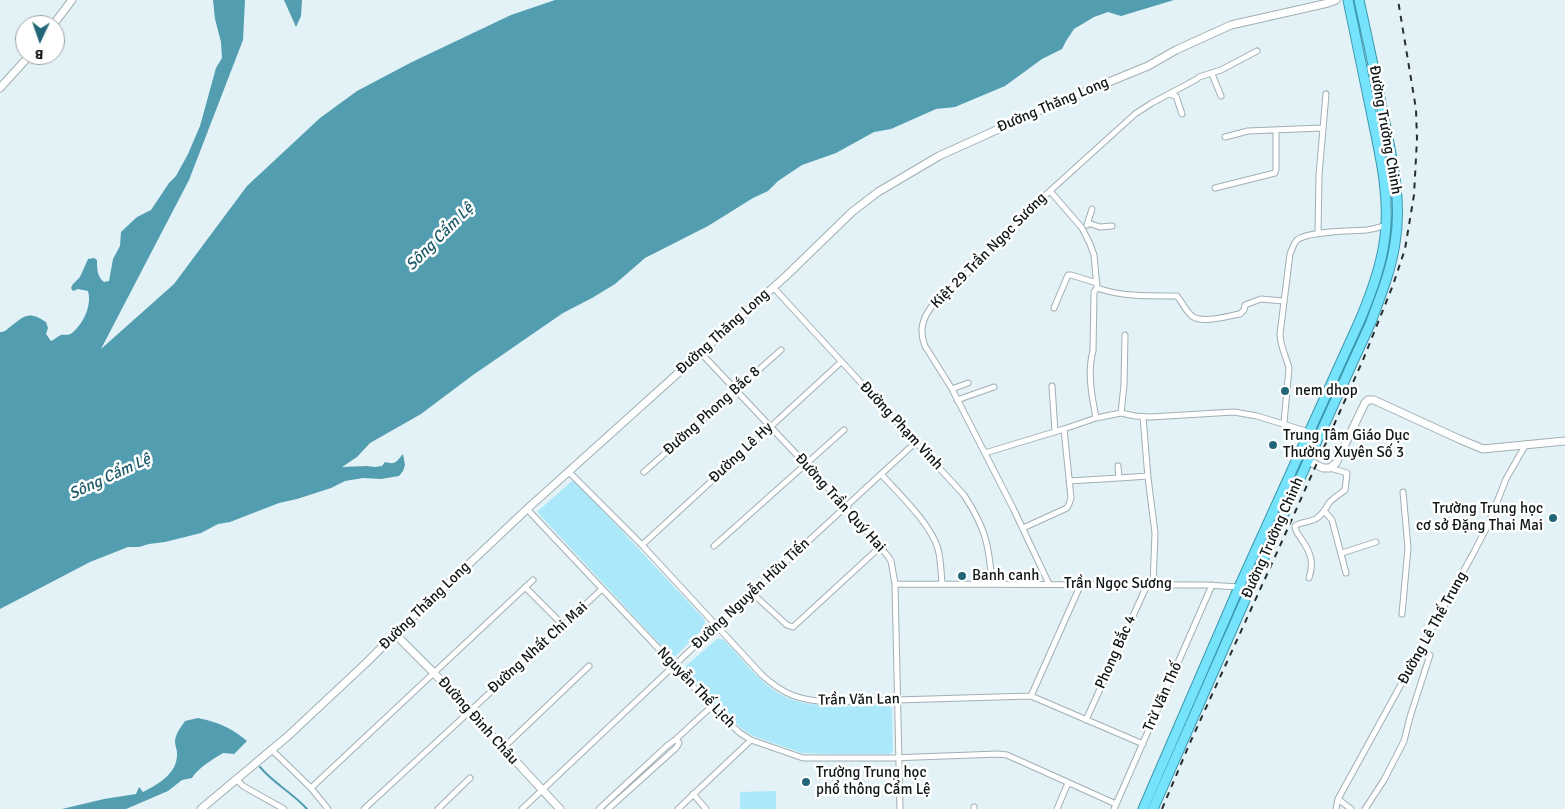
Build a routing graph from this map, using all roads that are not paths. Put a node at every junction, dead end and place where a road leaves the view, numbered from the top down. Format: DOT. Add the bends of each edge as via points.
graph roads {
  1 [pos="1336,0"];
  2 [pos="1359,0"];
  3 [pos="69,1"];
  4 [pos="1349,1"];
  5 [pos="60,15"];
  6 [pos="1257,51"];
  7 [pos="21,65"];
  8 [pos="1212,74"];
  9 [pos="0,88"];
  10 [pos="1168,94"];
  11 [pos="1326,94"];
  12 [pos="1221,96"];
  13 [pos="1182,114"];
  14 [pos="1322,128"];
  15 [pos="1276,130"];
  16 [pos="1225,137"];
  17 [pos="1215,188"];
  18 [pos="1050,191"];
  19 [pos="1092,209"];
  20 [pos="1088,223"];
  21 [pos="1386,225"];
  22 [pos="1112,226"];
  23 [pos="1082,228"];
  24 [pos="1318,234"];
  25 [pos="1097,286"];
  26 [pos="773,287"];
  27 [pos="1283,301"];
  28 [pos="1054,308"];
  29 [pos="1126,335"];
  30 [pos="781,350"];
  31 [pos="700,352"];
  32 [pos="841,362"];
  33 [pos="968,382"];
  34 [pos="1052,386"];
  35 [pos="994,387"];
  36 [pos="736,388"];
  37 [pos="952,389"];
  38 [pos="957,400"];
  39 [pos="1121,413"];
  40 [pos="1143,417"];
  41 [pos="1096,418"];
  42 [pos="1284,423"];
  43 [pos="770,426"];
  44 [pos="1064,429"];
  45 [pos="844,430"];
  46 [pos="1055,432"];
  47 [pos="1309,432"];
  48 [pos="1565,441"];
  49 [pos="916,442"];
  50 [pos="1526,444"];
  51 [pos="985,453"];
  52 [pos="1308,461"];
  53 [pos="806,464"];
  54 [pos="1118,466"];
  55 [pos="1330,468"];
  56 [pos="569,472"];
  57 [pos="644,472"];
  58 [pos="882,474"];
  59 [pos="1148,476"];
  60 [pos="1119,478"];
  61 [pos="1069,481"];
  62 [pos="1404,492"];
  63 [pos="846,507"];
  64 [pos="527,509"];
  65 [pos="1325,512"];
  66 [pos="1023,528"];
  67 [pos="1376,542"];
  68 [pos="642,545"];
  69 [pos="714,546"];
  70 [pos="880,546"];
  71 [pos="1342,553"];
  72 [pos="1346,573"];
  73 [pos="1309,578"];
  74 [pos="533,580"];
  75 [pos="895,584"];
  76 [pos="942,584"];
  77 [pos="992,584"];
  78 [pos="1049,584"];
  79 [pos="1081,584"];
  80 [pos="1147,584"];
  81 [pos="1153,584"];
  82 [pos="1212,585"];
  83 [pos="526,586"];
  84 [pos="1239,587"];
  85 [pos="602,589"];
  86 [pos="1249,591"];
  87 [pos="752,592"];
  88 [pos="1402,614"];
  89 [pos="563,625"];
  90 [pos="717,625"];
  91 [pos="395,634"];
  92 [pos="1430,656"];
  93 [pos="674,665"];
  94 [pos="589,666"];
  95 [pos="434,672"];
  96 [pos="1031,696"];
  97 [pos="898,700"];
  98 [pos="711,707"];
  99 [pos="469,711"];
  100 [pos="1086,720"];
  101 [pos="676,740"];
  102 [pos="751,740"];
  103 [pos="1143,744"];
  104 [pos="503,748"];
  105 [pos="271,749"];
  106 [pos="898,758"];
  107 [pos="470,778"];
  108 [pos="237,780"];
  109 [pos="1068,783"];
  110 [pos="310,788"];
  111 [pos="542,790"];
  112 [pos="693,794"];
  113 [pos="1338,799"];
  114 [pos="1115,807"];
  115 [pos="440,808"];
  116 [pos="201,809"];
  117 [pos="284,809"];
  118 [pos="328,809"];
  119 [pos="364,809"];
  120 [pos="522,809"];
  121 [pos="560,809"];
  122 [pos="599,809"];
  123 [pos="608,809"];
  124 [pos="678,809"];
  125 [pos="706,809"];
  126 [pos="900,809"];
  127 [pos="1057,809"];
  128 [pos="1142,809"];
  129 [pos="1153,809"];
  130 [pos="1336,809"];
  131 [pos="1351,809"];
  132 [pos="1366,809"];
  1 -- 26 [label="street, Đường Thăng Long" via="1232,24 1148,66 939,156 893,182 852,212"];
  2 -- 52 [label="highway, Đường Trường Chinh" via="1394,170 1398,203 1396,243 1370,322"];
  3 -- 5 [label="street"];
  4 -- 21 [label="highway, Đường Trường Chinh" via="1380,153 1387,202"];
  6 -- 8 [label="street, Kiệt 29 Trần Ngọc Sương"];
  7 -- 9 [label="street"];
  8 -- 10 [label="street, Kiệt 29 Trần Ngọc Sương"];
  8 -- 12 [label="street"];
  10 -- 13 [label="street" via="1176,96"];
  10 -- 18 [label="street, Kiệt 29 Trần Ngọc Sương" via="1135,114"];
  11 -- 14 [label="street"];
  14 -- 15 [label="street"];
  14 -- 24 [label="street"];
  15 -- 16 [label="street" via="1248,131"];
  15 -- 17 [label="street" via="1275,173"];
  18 -- 23 [label="street"];
  18 -- 37 [label="street, Kiệt 29 Trần Ngọc Sương" via="927,313 922,339"];
  19 -- 20 [label="street"];
  20 -- 22 [label="street"];
  20 -- 23 [label="street"];
  21 -- 24 [label="street" via="1370,230"];
  21 -- 47 [label="highway, Đường Trường Chinh" via="1381,257 1368,300"];
  23 -- 25 [label="street" via="1094,255"];
  24 -- 27 [label="street" via="1298,240 1293,246"];
  25 -- 27 [label="street" via="1113,294 1177,296 1191,315 1202,320 1240,314 1245,305 1256,300"];
  25 -- 28 [label="street" via="1068,275"];
  25 -- 41 [label="street" via="1090,369"];
  26 -- 31 [label="street, Đường Thăng Long"];
  26 -- 32 [label="street, Đường Phạm Vinh"];
  27 -- 42 [label="street" via="1280,343 1289,368"];
  29 -- 39 [label="street"];
  30 -- 36 [label="street, Đường Phong Bắc 8"];
  31 -- 36 [label="street, Đường Trần Quý Hai"];
  31 -- 56 [label="street, Đường Thăng Long"];
  32 -- 43 [label="street, Đường Lê Hy"];
  32 -- 49 [label="street, Đường Phạm Vinh"];
  33 -- 37 [label="street"];
  34 -- 46 [label="street"];
  35 -- 38 [label="street"];
  36 -- 43 [label="street, Đường Trần Quý Hai"];
  36 -- 57 [label="street, Đường Phong Bắc 8"];
  37 -- 38 [label="street, Kiệt 29 Trần Ngọc Sương"];
  38 -- 51 [label="street, Kiệt 29 Trần Ngọc Sương"];
  39 -- 40 [label="street"];
  39 -- 41 [label="street"];
  40 -- 42 [label="street" via="1234,412"];
  40 -- 59 [label="street"];
  41 -- 44 [label="street"];
  42 -- 47 [label="street"];
  43 -- 53 [label="street, Đường Trần Quý Hai"];
  43 -- 68 [label="street, Đường Lê Hy"];
  44 -- 46 [label="street"];
  44 -- 61 [label="street"];
  45 -- 53 [label="street"];
  46 -- 51 [label="street"];
  47 -- 84 [label="highway, Đường Trường Chinh"];
  48 -- 50 [label="street"];
  49 -- 58 [label="street, Đường Nguyễn Hữu Tiến"];
  49 -- 77 [label="street, Đường Phạm Vinh" via="954,483 979,519 987,541"];
  50 -- 55 [label="street" via="1483,449 1368,400 1336,463"];
  50 -- 113 [label="street, Đường Lê Thế Trung" via="1474,552"];
  51 -- 66 [label="street, Kiệt 29 Trần Ngọc Sương"];
  52 -- 55 [label="street"];
  52 -- 86 [label="highway, Đường Trường Chinh"];
  53 -- 63 [label="street, Đường Trần Quý Hai"];
  53 -- 69 [label="street"];
  54 -- 60 [label="street"];
  55 -- 65 [label="street" via="1346,472 1348,479 1345,490 1330,502"];
  56 -- 64 [label="street, Đường Thăng Long"];
  56 -- 68 [label="street, Trần Văn Lan"];
  58 -- 63 [label="street, Đường Nguyễn Hữu Tiến"];
  58 -- 76 [label="street" via="934,538"];
  59 -- 60 [label="street"];
  59 -- 81 [label="street" via="1155,533"];
  60 -- 61 [label="street"];
  61 -- 66 [label="street" via="1070,504"];
  62 -- 88 [label="street" via="1408,548"];
  63 -- 70 [label="street, Đường Trần Quý Hai"];
  63 -- 87 [label="street, Đường Nguyễn Hữu Tiến"];
  64 -- 85 [label="street, Nguyễn Thế Lịch"];
  64 -- 91 [label="street, Đường Thăng Long"];
  65 -- 71 [label="street" via="1332,520"];
  65 -- 73 [label="street" via="1295,526 1311,560 1313,568"];
  66 -- 78 [label="street, Kiệt 29 Trần Ngọc Sương"];
  67 -- 71 [label="street"];
  68 -- 90 [label="street, Trần Văn Lan"];
  70 -- 75 [label="street, Đường Trần Quý Hai" via="891,562"];
  70 -- 87 [label="street" via="793,627"];
  71 -- 72 [label="street"];
  74 -- 83 [label="street"];
  75 -- 76 [label="street, Trần Ngọc Sương"];
  75 -- 97 [label="street, Đường Trần Quý Hai"];
  76 -- 77 [label="street, Trần Ngọc Sương"];
  77 -- 78 [label="street, Trần Ngọc Sương"];
  78 -- 79 [label="street, Trần Ngọc Sương"];
  79 -- 80 [label="street, Trần Ngọc Sương"];
  79 -- 96 [label="street"];
  80 -- 81 [label="street, Trần Ngọc Sương"];
  80 -- 100 [label="street, Phong Bắc 4"];
  81 -- 82 [label="street, Trần Ngọc Sương"];
  82 -- 84 [label="street, Trần Ngọc Sương"];
  82 -- 103 [label="street, Trừ Văn Thố"];
  83 -- 89 [label="street"];
  83 -- 95 [label="street"];
  84 -- 86 [label="street, Trần Ngọc Sương"];
  84 -- 128 [label="highway, Đường Trường Chinh"];
  85 -- 89 [label="street, Đường Nhất Chi Mai"];
  85 -- 93 [label="street, Nguyễn Thế Lịch"];
  86 -- 129 [label="highway, Đường Trường Chinh"];
  87 -- 90 [label="street, Đường Nguyễn Hữu Tiến"];
  89 -- 99 [label="street, Đường Nhất Chi Mai"];
  90 -- 93 [label="street, Đường Nguyễn Hữu Tiến"];
  90 -- 97 [label="street, Trần Văn Lan" via="762,675 799,699 829,702"];
  91 -- 95 [label="street, Đường Đinh Châu"];
  91 -- 105 [label="street, Đường Thăng Long"];
  92 -- 132 [label="street" via="1404,741"];
  93 -- 98 [label="street, Nguyễn Thế Lịch"];
  93 -- 111 [label="street, Đường Nguyễn Hữu Tiến"];
  94 -- 104 [label="street"];
  95 -- 99 [label="street, Đường Đinh Châu"];
  95 -- 110 [label="street"];
  96 -- 97 [label="street, Trần Văn Lan"];
  96 -- 100 [label="street, Trần Văn Lan"];
  97 -- 106 [label="street, Đường Trần Quý Hai"];
  98 -- 101 [label="street"];
  98 -- 102 [label="street, Nguyễn Thế Lịch"];
  99 -- 104 [label="street, Đường Đinh Châu"];
  99 -- 119 [label="street, Đường Nhất Chi Mai"];
  100 -- 103 [label="street, Trần Văn Lan"];
  101 -- 122 [label="street"];
  101 -- 123 [label="street" via="679,743 676,748"];
  102 -- 106 [label="street, Nguyễn Thế Lịch" via="803,758"];
  102 -- 112 [label="street"];
  103 -- 114 [label="street, Trừ Văn Thố"];
  104 -- 111 [label="street, Đường Đinh Châu"];
  105 -- 108 [label="street, Đường Thăng Long"];
  105 -- 110 [label="street"];
  106 -- 109 [label="street, Nguyễn Thế Lịch" via="1006,755"];
  106 -- 126 [label="street, Đường Trần Quý Hai"];
  107 -- 115 [label="street"];
  108 -- 116 [label="street, Đường Thăng Long"];
  108 -- 117 [label="street"];
  109 -- 114 [label="street, Nguyễn Thế Lịch"];
  109 -- 127 [label="street"];
  110 -- 118 [label="street"];
  111 -- 120 [label="street, Đường Nguyễn Hữu Tiến"];
  111 -- 121 [label="street, Đường Đinh Châu"];
  112 -- 124 [label="street"];
  112 -- 125 [label="street"];
  113 -- 130 [label="street, Đường Lê Thế Trung"];
  113 -- 131 [label="street"];
}
